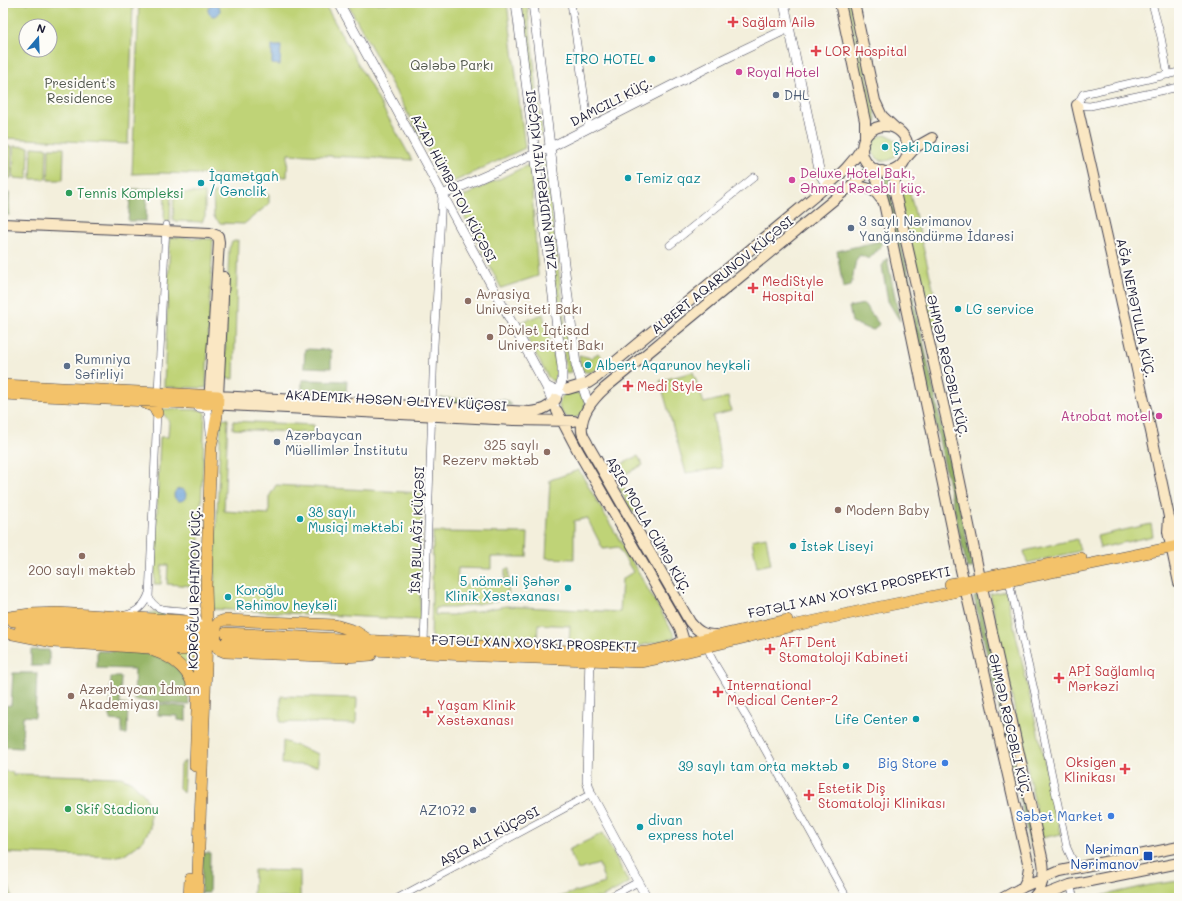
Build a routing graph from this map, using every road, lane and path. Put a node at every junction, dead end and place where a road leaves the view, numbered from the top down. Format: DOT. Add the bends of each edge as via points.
graph roads {
  1 [pos="339,3"];
  2 [pos="516,3"];
  3 [pos="533,3"];
  4 [pos="571,3"];
  5 [pos="784,3"];
  6 [pos="840,3"];
  7 [pos="854,3"];
  8 [pos="1152,3"];
  9 [pos="789,28"];
  10 [pos="1179,72"];
  11 [pos="1168,75"];
  12 [pos="1179,87"];
  13 [pos="1077,105"];
  14 [pos="589,128"];
  15 [pos="899,131"];
  16 [pos="864,143"];
  17 [pos="551,147"];
  18 [pos="536,154"];
  19 [pos="905,160"];
  20 [pos="875,169"];
  21 [pos="754,176"];
  22 [pos="827,186"];
  23 [pos="846,190"];
  24 [pos="442,195"];
  25 [pos="884,203"];
  26 [pos="3,219"];
  27 [pos="3,224"];
  28 [pos="165,229"];
  29 [pos="670,245"];
  30 [pos="3,385"];
  31 [pos="582,385"];
  32 [pos="546,386"];
  33 [pos="158,393"];
  34 [pos="3,394"];
  35 [pos="560,397"];
  36 [pos="135,400"];
  37 [pos="214,400"];
  38 [pos="587,400"];
  39 [pos="433,412"];
  40 [pos="586,412"];
  41 [pos="157,413"];
  42 [pos="562,421"];
  43 [pos="574,421"];
  44 [pos="211,447"];
  45 [pos="1173,544"];
  46 [pos="1009,581"];
  47 [pos="964,582"];
  48 [pos="1179,583"];
  49 [pos="982,586"];
  50 [pos="149,593"];
  51 [pos="206,598"];
  52 [pos="117,617"];
  53 [pos="3,619"];
  54 [pos="226,620"];
  55 [pos="690,622"];
  56 [pos="200,628"];
  57 [pos="680,628"];
  58 [pos="3,630"];
  59 [pos="716,635"];
  60 [pos="370,641"];
  61 [pos="225,642"];
  62 [pos="424,644"];
  63 [pos="675,645"];
  64 [pos="134,646"];
  65 [pos="707,646"];
  66 [pos="590,656"];
  67 [pos="206,683"];
  68 [pos="197,707"];
  69 [pos="591,794"];
  70 [pos="1179,847"];
  71 [pos="1161,851"];
  72 [pos="1044,862"];
  73 [pos="1179,863"];
  74 [pos="1165,866"];
  75 [pos="1029,867"];
  76 [pos="1079,867"];
  77 [pos="1060,871"];
  78 [pos="1043,877"];
  79 [pos="638,882"];
  80 [pos="1070,886"];
  81 [pos="1023,887"];
  82 [pos="189,898"];
  83 [pos="197,898"];
  84 [pos="398,898"];
  85 [pos="608,898"];
  86 [pos="647,898"];
  87 [pos="847,898"];
  88 [pos="1003,898"];
  89 [pos="1033,898"];
  90 [pos="1036,898"];
  91 [pos="1074,898"];
  1 -- 24 [label="street, AZAD HÜMBƏTOV KÜÇƏSI"];
  2 -- 18 [label="street, ZAUR NUDIRƏLIYEV KÜÇƏSI"];
  3 -- 17 [label="street, ZAUR NUDIRƏLIYEV KÜÇƏSI"];
  4 -- 14 [label="street"];
  5 -- 9 [label="street"];
  6 -- 16 [label="main road" via="864,121"];
  7 -- 15 [label="main road" via="875,101 882,116"];
  8 -- 11 [label="street"];
  9 -- 14 [label="street"];
  9 -- 22 [label="street" via="820,174"];
  10 -- 11 [label="street"];
  11 -- 13 [label="street" via="1083,94"];
  12 -- 13 [label="street" via="1090,106"];
  13 -- 45 [label="main road, AĞA NEMƏTULLA KÜÇ." via="1169,517 1176,531"];
  14 -- 17 [label="street"];
  15 -- 16 [label="main road" via="884,126 878,127 868,134"];
  15 -- 19 [label="main road" via="908,145"];
  15 -- 19 [label="main road" via="921,138 932,138 918,146"];
  16 -- 20 [label="main road" via="863,153"];
  16 -- 22 [label="main road, ALBERT AQARUNOV KÜÇƏSI" via="856,158"];
  17 -- 18 [label="street"];
  17 -- 31 [label="street, ZAUR NUDIRƏLIYEV KÜÇƏSI" via="576,365"];
  18 -- 24 [label="street"];
  18 -- 35 [label="street, ZAUR NUDIRƏLIYEV KÜÇƏSI" via="563,375"];
  19 -- 20 [label="main road" via="894,170"];
  19 -- 49 [label="main road, ƏHMƏD RƏCƏBLI KÜÇ." via="896,175 894,188"];
  20 -- 23 [label="main road, ALBERT AQARUNOV KÜÇƏSI"];
  20 -- 25 [label="main road, ƏHMƏD RƏCƏBLI KÜÇ."];
  21 -- 29 [label="street"];
  22 -- 31 [label="main road, ALBERT AQARUNOV KÜÇƏSI" via="597,377"];
  23 -- 25 [label="main road" via="858,187 871,189"];
  23 -- 40 [label="main road, ALBERT AQARUNOV KÜÇƏSI" via="606,388"];
  24 -- 32 [label="street, AZAD HÜMBƏTOV KÜÇƏSI"];
  24 -- 39 [label="street"];
  25 -- 47 [label="main road, ƏHMƏD RƏCƏBLI KÜÇ."];
  26 -- 28 [label="main road"];
  27 -- 28 [label="main road"];
  28 -- 33 [label="street"];
  28 -- 37 [label="main road" via="209,227 219,233"];
  30 -- 33 [label="main road, AKADEMIK HƏSƏN ƏLIYEV KÜÇƏSI"];
  31 -- 35 [label="main road, ALBERT AQARUNOV KÜÇƏSI"];
  31 -- 38 [label="street, ZAUR NUDIRƏLIYEV KÜÇƏSI"];
  32 -- 35 [label="street, AZAD HÜMBƏTOV KÜÇƏSI"];
  32 -- 35 [label="street"];
  33 -- 37 [label="main road, AKADEMIK HƏSƏN ƏLIYEV KÜÇƏSI"];
  34 -- 36 [label="main road, AKADEMIK HƏSƏN ƏLIYEV KÜÇƏSI"];
  35 -- 38 [label="main road" via="572,388 580,390"];
  35 -- 39 [label="main road, AKADEMIK HƏSƏN ƏLIYEV KÜÇƏSI" via="543,410 530,412"];
  35 -- 42 [label="main road"];
  35 -- 43 [label="main road" via="566,420"];
  36 -- 37 [label="main road, AKADEMIK HƏSƏN ƏLIYEV KÜÇƏSI"];
  36 -- 41 [label="main road" via="150,404"];
  37 -- 39 [label="main road, AKADEMIK HƏSƏN ƏLIYEV KÜÇƏSI"];
  37 -- 44 [label="main road, KOROĞLU RƏHIMOV KÜÇ."];
  38 -- 40 [label="main road"];
  39 -- 42 [label="main road, AKADEMIK HƏSƏN ƏLIYEV KÜÇƏSI"];
  39 -- 62 [label="street"];
  40 -- 43 [label="main road"];
  40 -- 55 [label="main road" via="582,426 584,436"];
  41 -- 44 [label="street" via="159,408 164,406 206,409 209,416"];
  41 -- 50 [label="street"];
  42 -- 43 [label="main road, AKADEMIK HƏSƏN ƏLIYEV KÜÇƏSI"];
  42 -- 57 [label="main road"];
  44 -- 51 [label="main road, KOROĞLU RƏHIMOV KÜÇ."];
  45 -- 46 [label="main road"];
  45 -- 48 [label="main road"];
  45 -- 49 [label="main road" via="994,576"];
  46 -- 49 [label="main road"];
  46 -- 76 [label="street" via="1068,848 1072,859"];
  47 -- 49 [label="main road"];
  47 -- 59 [label="main road, FƏTƏLI XAN XOYSKI PROSPEKTI"];
  47 -- 65 [label="main road, FƏTƏLI XAN XOYSKI PROSPEKTI" via="954,592"];
  47 -- 75 [label="main road, ƏHMƏD RƏCƏBLI KÜÇ."];
  49 -- 72 [label="main road, ƏHMƏD RƏCƏBLI KÜÇ."];
  50 -- 52 [label="street" via="144,605 136,611"];
  50 -- 56 [label="street" via="150,601 155,607 192,613 198,619"];
  51 -- 54 [label="main road" via="210,613"];
  51 -- 67 [label="main road, KOROĞLU RƏHIMOV KÜÇ."];
  52 -- 53 [label="main road" via="40,614"];
  52 -- 64 [label="main road" via="182,620 190,624 190,644 186,649"];
  53 -- 58 [label="main road" via="184,635"];
  54 -- 60 [label="main road" via="335,625 355,631"];
  54 -- 61 [label="main road" via="218,624 218,649"];
  55 -- 57 [label="main road"];
  55 -- 59 [label="main road" via="700,632"];
  56 -- 68 [label="main road, KOROĞLU RƏHIMOV KÜÇ."];
  57 -- 63 [label="main road" via="683,638"];
  58 -- 64 [label="main road" via="53,642"];
  59 -- 63 [label="main road, FƏTƏLI XAN XOYSKI PROSPEKTI"];
  60 -- 61 [label="main road, FƏTƏLI XAN XOYSKI PROSPEKTI"];
  60 -- 62 [label="main road, FƏTƏLI XAN XOYSKI PROSPEKTI"];
  61 -- 66 [label="main road, FƏTƏLI XAN XOYSKI PROSPEKTI" via="346,657 389,651"];
  61 -- 67 [label="main road" via="211,662"];
  62 -- 66 [label="main road, FƏTƏLI XAN XOYSKI PROSPEKTI"];
  63 -- 66 [label="main road, FƏTƏLI XAN XOYSKI PROSPEKTI" via="640,653"];
  64 -- 68 [label="main road" via="161,653 181,666 192,681"];
  65 -- 66 [label="main road, FƏTƏLI XAN XOYSKI PROSPEKTI" via="640,662"];
  65 -- 87 [label="street"];
  66 -- 69 [label="street" via="586,774"];
  67 -- 83 [label="main road, KOROĞLU RƏHIMOV KÜÇ."];
  68 -- 82 [label="main road, KOROĞLU RƏHIMOV KÜÇ."];
  69 -- 79 [label="street"];
  69 -- 84 [label="street"];
  70 -- 71 [label="main road"];
  71 -- 74 [label="main road" via="1170,853 1172,858"];
  71 -- 76 [label="main road"];
  72 -- 77 [label="main road" via="1050,868"];
  72 -- 78 [label="main road, ƏHMƏD RƏCƏBLI KÜÇ."];
  73 -- 74 [label="main road"];
  74 -- 80 [label="main road"];
  75 -- 78 [label="main road"];
  75 -- 81 [label="main road"];
  76 -- 77 [label="main road"];
  76 -- 80 [label="main road"];
  77 -- 78 [label="main road"];
  78 -- 80 [label="main road"];
  78 -- 81 [label="main road"];
  78 -- 89 [label="main road, ƏHMƏD RƏCƏBLI KÜÇ." via="1040,890"];
  79 -- 85 [label="street"];
  79 -- 86 [label="street"];
  80 -- 90 [label="main road"];
  80 -- 91 [label="street"];
  81 -- 88 [label="main road"];
}
